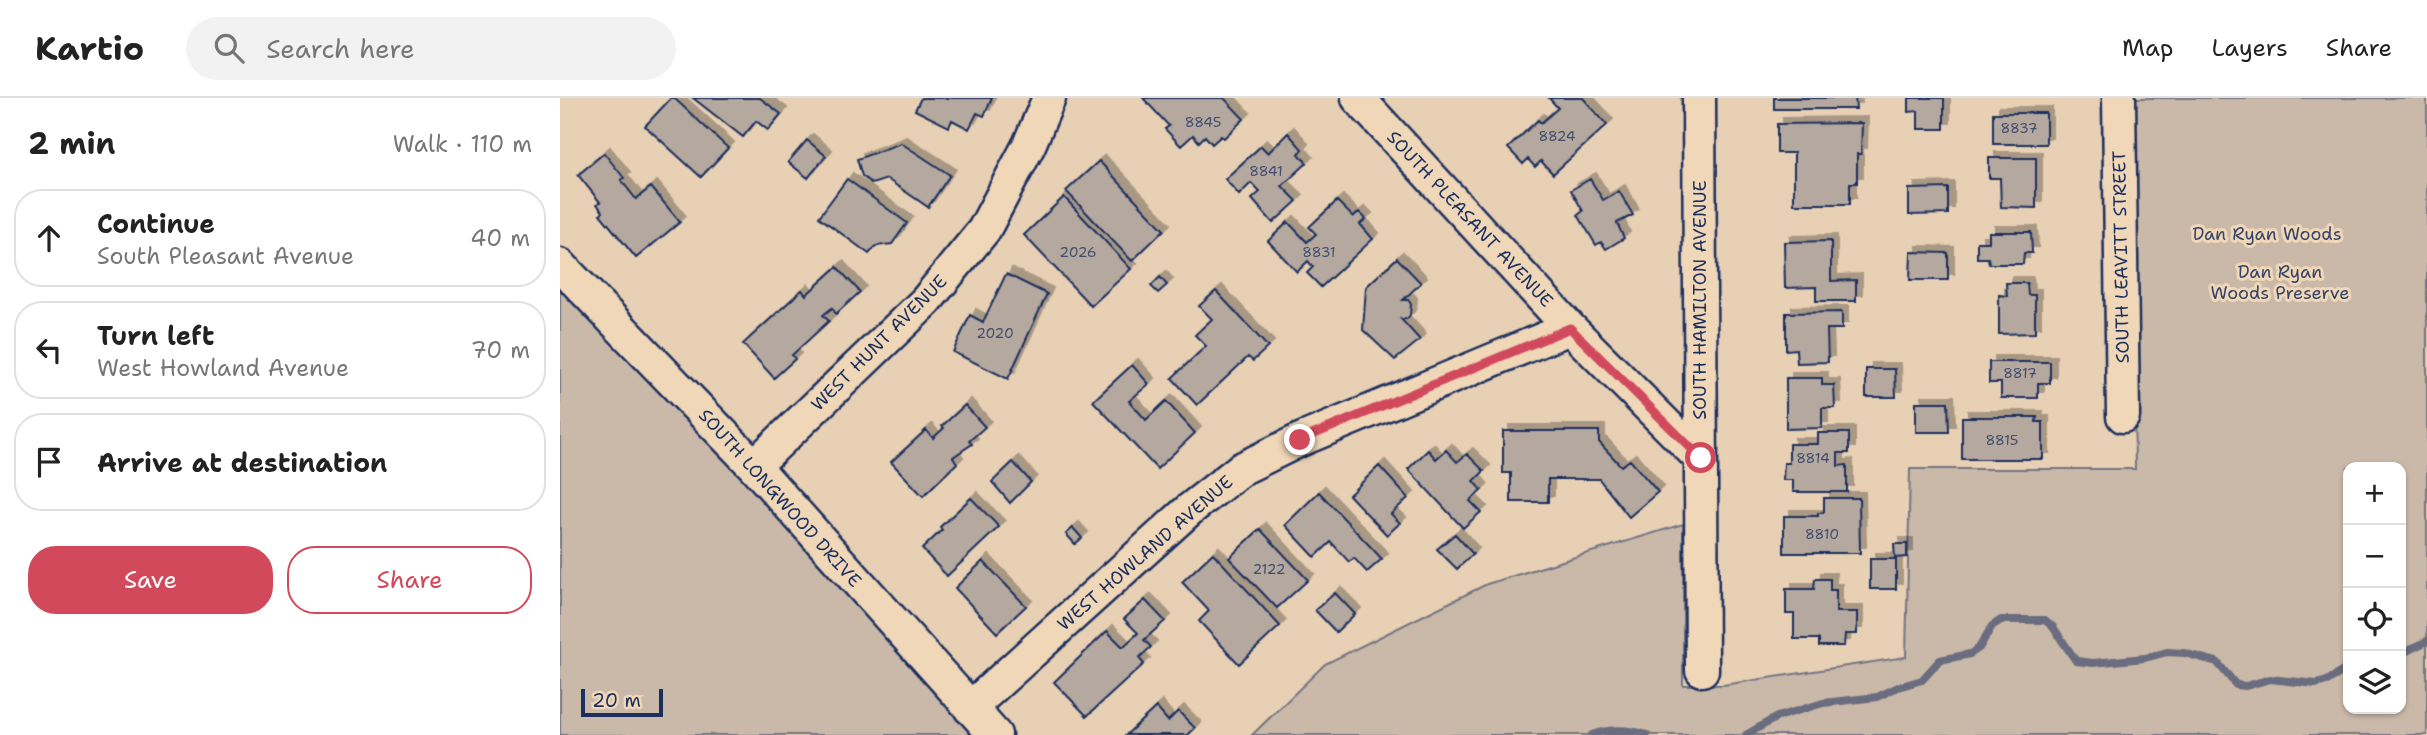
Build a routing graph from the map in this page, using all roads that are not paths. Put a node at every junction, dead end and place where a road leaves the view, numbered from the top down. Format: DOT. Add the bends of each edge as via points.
graph roads {
  1 [pos="1049,98"];
  2 [pos="1358,98"];
  3 [pos="1699,98"];
  4 [pos="2119,98"];
  5 [pos="560,265"];
  6 [pos="1570,328"];
  7 [pos="2123,416"];
  8 [pos="1701,458"];
  9 [pos="754,466"];
  10 [pos="1702,670"];
  11 [pos="970,708"];
  12 [pos="995,735"];
  1 -- 9 [label="street, WEST HUNT AVENUE" via="984,230 926,301"];
  2 -- 6 [label="street, SOUTH PLEASANT AVENUE"];
  3 -- 8 [label="street, SOUTH HAMILTON AVENUE"];
  4 -- 7 [label="street, SOUTH LEAVITT STREET"];
  5 -- 9 [label="street, SOUTH LONGWOOD DRIVE"];
  6 -- 8 [label="street, SOUTH PLEASANT AVENUE"];
  6 -- 11 [label="street, WEST HOWLAND AVENUE" via="1241,469 1189,510"];
  8 -- 10 [label="street, SOUTH HAMILTON AVENUE"];
  9 -- 11 [label="street, SOUTH LONGWOOD DRIVE"];
  11 -- 12 [label="street, SOUTH LONGWOOD DRIVE"];
}
